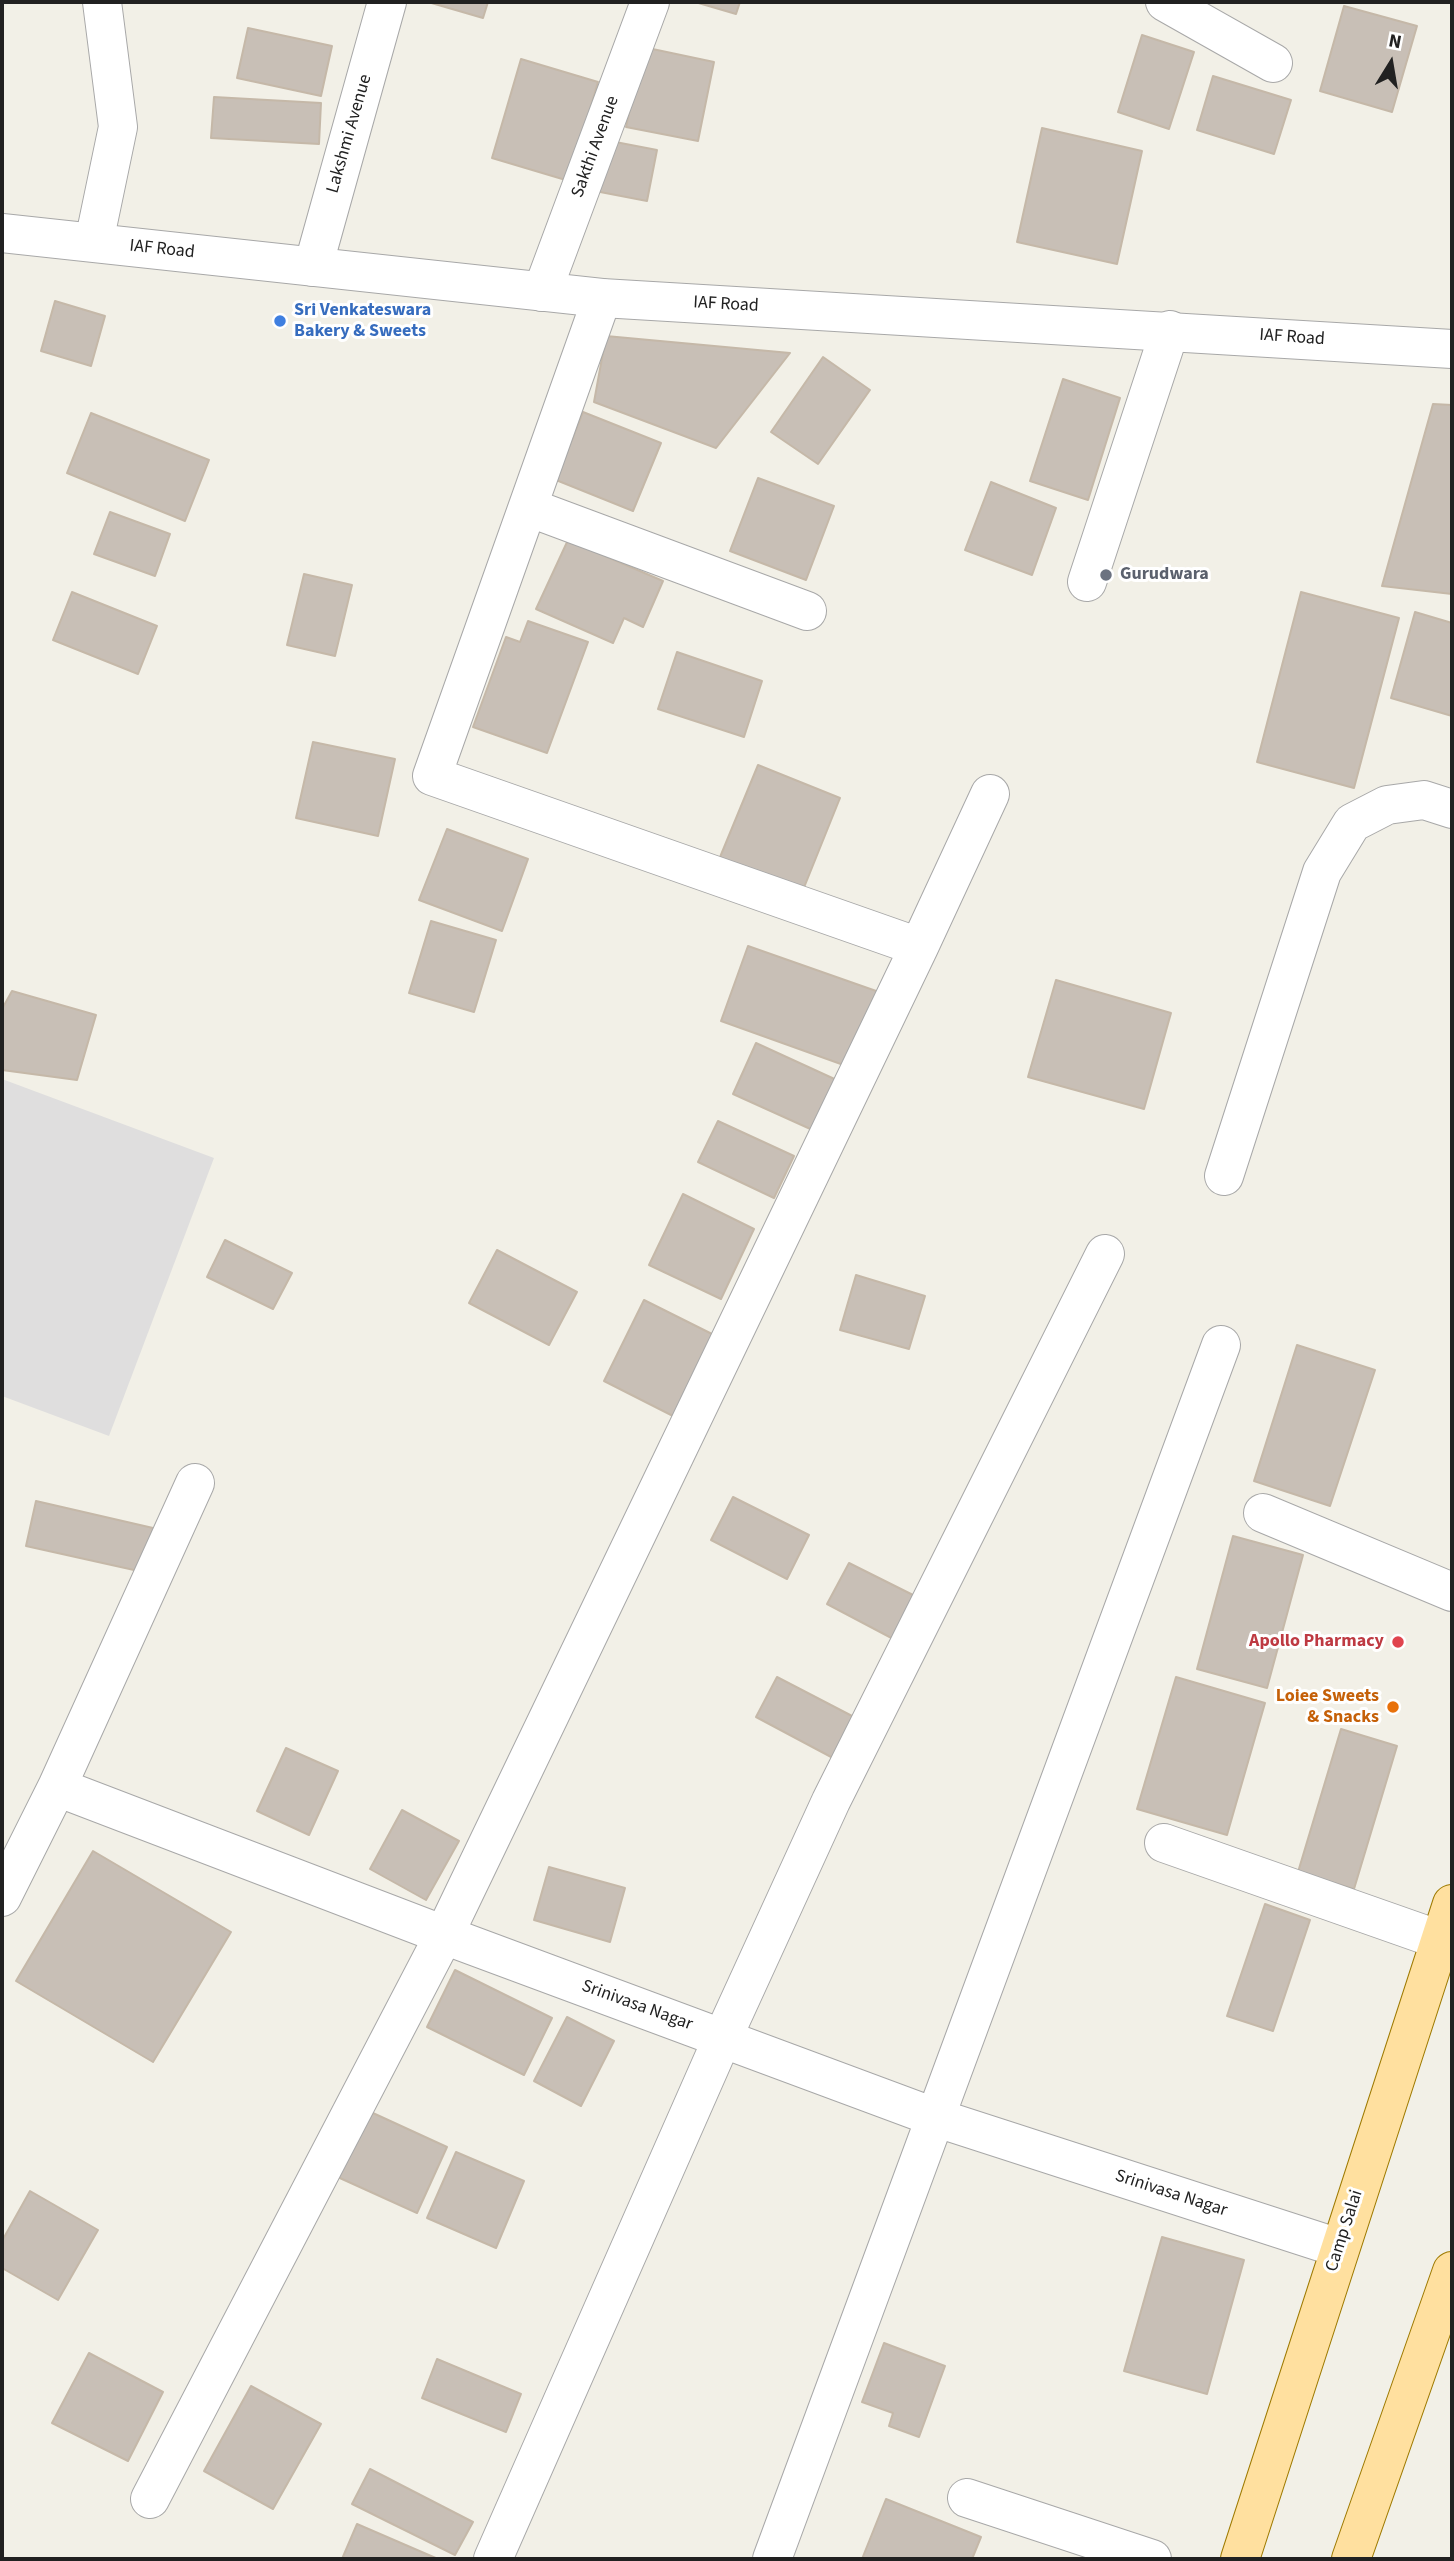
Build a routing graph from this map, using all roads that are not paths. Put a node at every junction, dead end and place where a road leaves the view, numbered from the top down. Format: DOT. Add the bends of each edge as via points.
graph roads {
  1 [pos="102,2"];
  2 [pos="387,2"];
  3 [pos="650,2"];
  4 [pos="1165,2"];
  5 [pos="1273,63"];
  6 [pos="2,233"];
  7 [pos="94,242"];
  8 [pos="313,267"];
  9 [pos="542,292"];
  10 [pos="602,298"];
  11 [pos="1170,330"];
  12 [pos="1452,349"];
  13 [pos="527,508"];
  14 [pos="1087,582"];
  15 [pos="807,611"];
  16 [pos="990,794"];
  17 [pos="1452,809"];
  18 [pos="919,947"];
  19 [pos="1224,1175"];
  20 [pos="1105,1254"];
  21 [pos="1221,1345"];
  22 [pos="195,1483"];
  23 [pos="1263,1513"];
  24 [pos="1452,1592"];
  25 [pos="57,1787"];
  26 [pos="1164,1843"];
  27 [pos="2,1897"];
  28 [pos="1452,1904"];
  29 [pos="444,1935"];
  30 [pos="1440,1940"];
  31 [pos="723,2037"];
  32 [pos="934,2118"];
  33 [pos="1339,2248"];
  34 [pos="1452,2272"];
  35 [pos="967,2498"];
  36 [pos="150,2499"];
  37 [pos="493,2559"];
  38 [pos="772,2559"];
  39 [pos="1152,2559"];
  40 [pos="1240,2559"];
  41 [pos="1351,2559"];
  1 -- 7 [label="street" via="118,127"];
  2 -- 8 [label="street, Lakshmi Avenue"];
  3 -- 9 [label="street, Sakthi Avenue"];
  4 -- 5 [label="street"];
  6 -- 7 [label="street, IAF Road"];
  7 -- 8 [label="street, IAF Road"];
  8 -- 9 [label="street, IAF Road"];
  9 -- 10 [label="street, IAF Road"];
  10 -- 11 [label="street, IAF Road"];
  10 -- 13 [label="street"];
  11 -- 12 [label="street, IAF Road"];
  11 -- 14 [label="street"];
  13 -- 15 [label="street"];
  13 -- 18 [label="street" via="432,776"];
  16 -- 18 [label="street"];
  17 -- 19 [label="street" via="1424,800 1387,806 1352,823 1322,872"];
  18 -- 29 [label="street"];
  20 -- 31 [label="street" via="831,1801"];
  21 -- 32 [label="street"];
  22 -- 25 [label="street"];
  23 -- 24 [label="street"];
  25 -- 27 [label="street"];
  25 -- 29 [label="street, Srinivasa Nagar"];
  26 -- 30 [label="street"];
  28 -- 30 [label="main road, Camp Salai"];
  29 -- 31 [label="street, Srinivasa Nagar"];
  29 -- 36 [label="street"];
  30 -- 33 [label="main road, Camp Salai"];
  31 -- 32 [label="street, Srinivasa Nagar"];
  31 -- 37 [label="street"];
  32 -- 33 [label="street, Srinivasa Nagar"];
  32 -- 38 [label="street"];
  33 -- 40 [label="main road, Camp Salai"];
  34 -- 41 [label="main road"];
  35 -- 39 [label="street"];
}
